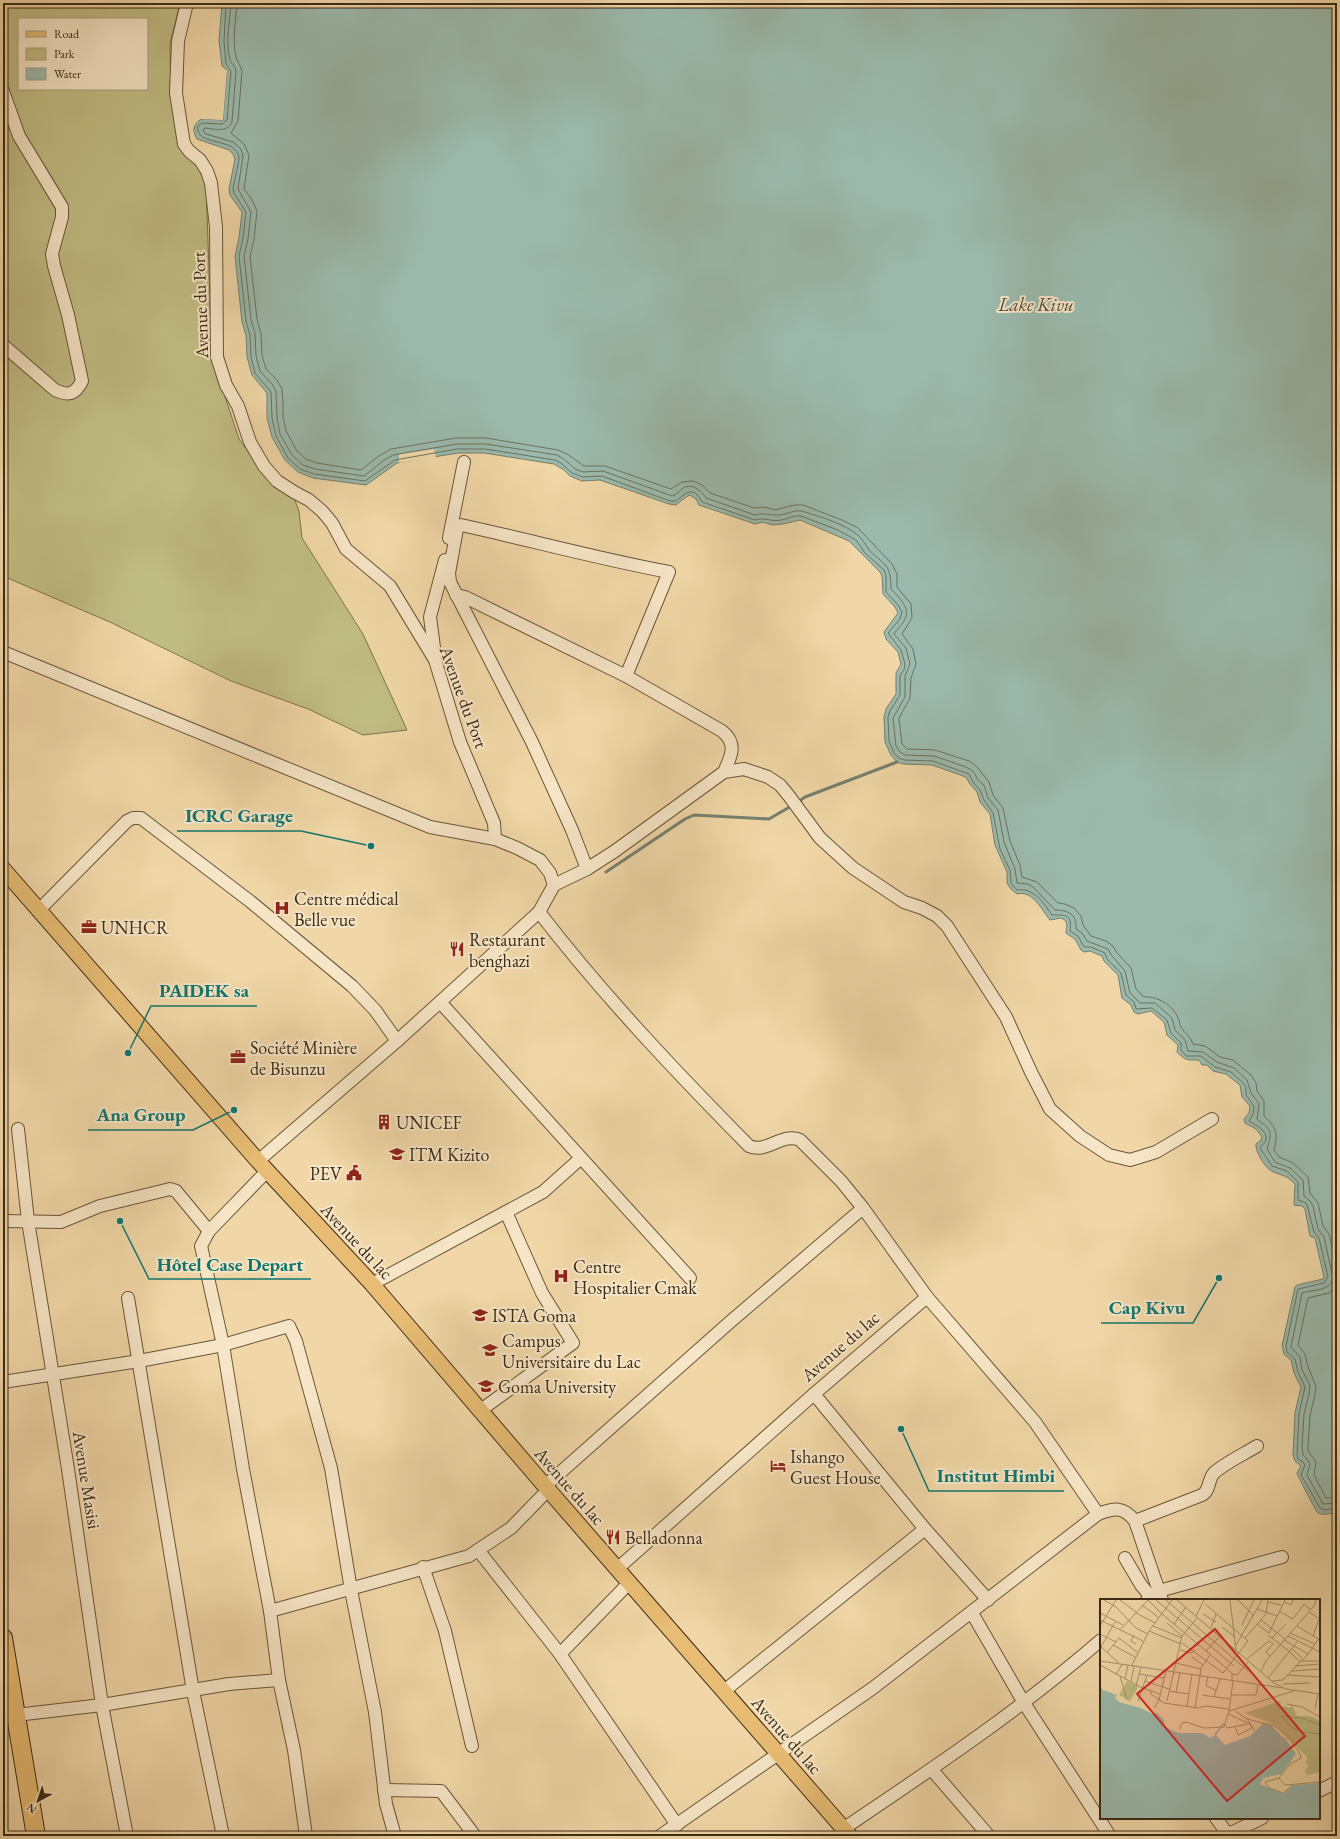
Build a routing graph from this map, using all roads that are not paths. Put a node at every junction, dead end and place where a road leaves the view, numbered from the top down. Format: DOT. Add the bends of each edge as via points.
graph roads {
  1 [pos="187,3"];
  2 [pos="3,91"];
  3 [pos="3,345"];
  4 [pos="464,462"];
  5 [pos="456,595"];
  6 [pos="3,652"];
  7 [pos="435,660"];
  8 [pos="626,676"];
  9 [pos="724,772"];
  10 [pos="495,839"];
  11 [pos="3,869"];
  12 [pos="587,869"];
  13 [pos="554,885"];
  14 [pos="38,911"];
  15 [pos="539,912"];
  16 [pos="440,1002"];
  17 [pos="397,1041"];
  18 [pos="1212,1119"];
  19 [pos="18,1129"];
  20 [pos="582,1158"];
  21 [pos="262,1166"];
  22 [pos="863,1208"];
  23 [pos="506,1212"];
  24 [pos="28,1220"];
  25 [pos="3,1221"];
  26 [pos="209,1231"];
  27 [pos="690,1278"];
  28 [pos="372,1284"];
  29 [pos="927,1297"];
  30 [pos="128,1298"];
  31 [pos="224,1345"];
  32 [pos="139,1361"];
  33 [pos="51,1375"];
  34 [pos="3,1382"];
  35 [pos="814,1394"];
  36 [pos="481,1410"];
  37 [pos="1257,1446"];
  38 [pos="546,1488"];
  39 [pos="1098,1514"];
  40 [pos="1134,1521"];
  41 [pos="926,1529"];
  42 [pos="478,1550"];
  43 [pos="1282,1557"];
  44 [pos="1125,1558"];
  45 [pos="422,1568"];
  46 [pos="617,1569"];
  47 [pos="629,1583"];
  48 [pos="350,1590"];
  49 [pos="1155,1597"];
  50 [pos="988,1600"];
  51 [pos="270,1611"];
  52 [pos="972,1613"];
  53 [pos="3,1638"];
  54 [pos="1100,1643"];
  55 [pos="560,1654"];
  56 [pos="279,1680"];
  57 [pos="193,1691"];
  58 [pos="724,1691"];
  59 [pos="1024,1703"];
  60 [pos="102,1705"];
  61 [pos="16,1715"];
  62 [pos="472,1746"];
  63 [pos="778,1754"];
  64 [pos="932,1770"];
  65 [pos="1337,1782"];
  66 [pos="384,1790"];
  67 [pos="1320,1790"];
  68 [pos="1217,1819"];
  69 [pos="1260,1819"];
  70 [pos="677,1825"];
  71 [pos="847,1832"];
  72 [pos="36,1836"];
  73 [pos="127,1836"];
  74 [pos="224,1836"];
  75 [pos="306,1836"];
  76 [pos="394,1836"];
  77 [pos="475,1836"];
  78 [pos="660,1836"];
  79 [pos="989,1836"];
  80 [pos="1110,1836"];
  81 [pos="1227,1836"];
  1 -- 7 [label="street, Avenue du Port" via="178,41 176,93 184,144 188,151 200,160 211,183 216,227 217,357 226,386 238,406 250,442 264,466 277,481 322,511 332,523 346,549 390,586"];
  2 -- 3 [label="street" via="18,136 62,207 62,217 52,254 82,381 79,388 65,394 54,390"];
  4 -- 7 [label="street" via="447,552 430,617"];
  5 -- 8 [label="street" via="465,597"];
  5 -- 8 [label="street" via="449,573 457,529 461,525 669,572"];
  5 -- 12 [label="street" via="532,742"];
  6 -- 10 [label="street" via="430,827"];
  7 -- 10 [label="street, Avenue du Port" via="460,742 494,823"];
  8 -- 9 [label="street" via="728,736 732,752"];
  9 -- 12 [label="street"];
  9 -- 18 [label="street" via="744,769 774,781 837,856 874,884 904,902 937,916 947,926 1006,1017 1050,1109 1080,1136 1109,1155 1130,1160 1156,1152"];
  10 -- 13 [label="street" via="540,860 550,873"];
  11 -- 14 [label="main road, Avenue du lac"];
  12 -- 13 [label="street"];
  13 -- 15 [label="street"];
  14 -- 17 [label="street" via="127,821 141,818 251,902 352,986 375,1010"];
  14 -- 21 [label="main road, Avenue du lac"];
  15 -- 16 [label="street"];
  15 -- 22 [label="street" via="573,955 686,1082 749,1146 760,1148 788,1137 800,1140 841,1181"];
  16 -- 17 [label="street"];
  16 -- 20 [label="street"];
  17 -- 21 [label="street"];
  19 -- 24 [label="street, Avenue Masisi"];
  20 -- 23 [label="street" via="543,1192"];
  20 -- 27 [label="street"];
  21 -- 26 [label="street"];
  21 -- 28 [label="main road, Avenue du lac"];
  22 -- 29 [label="street"];
  22 -- 38 [label="street" via="730,1322"];
  23 -- 28 [label="street"];
  23 -- 36 [label="street" via="542,1293 573,1343"];
  24 -- 25 [label="street"];
  24 -- 26 [label="street" via="61,1222 100,1206 170,1189 176,1191"];
  24 -- 33 [label="street, Avenue Masisi"];
  26 -- 31 [label="street" via="201,1246"];
  28 -- 36 [label="main road, Avenue du lac"];
  29 -- 35 [label="street, Avenue du lac"];
  29 -- 39 [label="street" via="1035,1422"];
  30 -- 32 [label="street"];
  31 -- 32 [label="street"];
  31 -- 48 [label="street" via="289,1326 296,1341 331,1468"];
  31 -- 51 [label="street" via="243,1469"];
  32 -- 33 [label="street"];
  32 -- 57 [label="street"];
  33 -- 34 [label="street"];
  33 -- 60 [label="street, Avenue Masisi" via="68,1469"];
  35 -- 41 [label="street"];
  35 -- 46 [label="street, Avenue du lac"];
  36 -- 38 [label="main road, Avenue du lac"];
  37 -- 40 [label="street" via="1215,1472 1205,1494"];
  38 -- 42 [label="street" via="510,1528"];
  38 -- 46 [label="main road, Avenue du lac"];
  39 -- 40 [label="street" via="1111,1509 1121,1510 1129,1514"];
  39 -- 50 [label="street"];
  40 -- 49 [label="street"];
  41 -- 50 [label="street"];
  41 -- 58 [label="street"];
  42 -- 45 [label="street" via="464,1557"];
  42 -- 55 [label="street"];
  43 -- 49 [label="street"];
  44 -- 49 [label="street" via="1141,1585"];
  45 -- 48 [label="street"];
  45 -- 62 [label="street" via="445,1630"];
  46 -- 47 [label="main road, Avenue du lac"];
  47 -- 55 [label="street"];
  47 -- 58 [label="main road, Avenue du lac"];
  48 -- 51 [label="street"];
  48 -- 66 [label="street" via="374,1712"];
  50 -- 52 [label="street"];
  51 -- 56 [label="street"];
  52 -- 59 [label="street"];
  52 -- 63 [label="street" via="873,1688"];
  53 -- 61 [label="highway"];
  54 -- 59 [label="street"];
  55 -- 70 [label="street"];
  56 -- 57 [label="street" via="229,1684"];
  56 -- 75 [label="street" via="294,1750"];
  57 -- 60 [label="street"];
  57 -- 74 [label="street"];
  58 -- 63 [label="main road, Avenue du lac"];
  59 -- 64 [label="street"];
  59 -- 80 [label="street"];
  60 -- 61 [label="street"];
  60 -- 73 [label="street, Avenue Masisi"];
  61 -- 72 [label="highway"];
  63 -- 70 [label="street"];
  63 -- 71 [label="main road, Avenue du lac"];
  64 -- 71 [label="street"];
  64 -- 79 [label="street"];
  65 -- 67 [label="street"];
  66 -- 76 [label="street"];
  66 -- 77 [label="street" via="441,1791"];
  68 -- 81 [label="street"];
  69 -- 81 [label="street"];
  70 -- 78 [label="street"];
}
